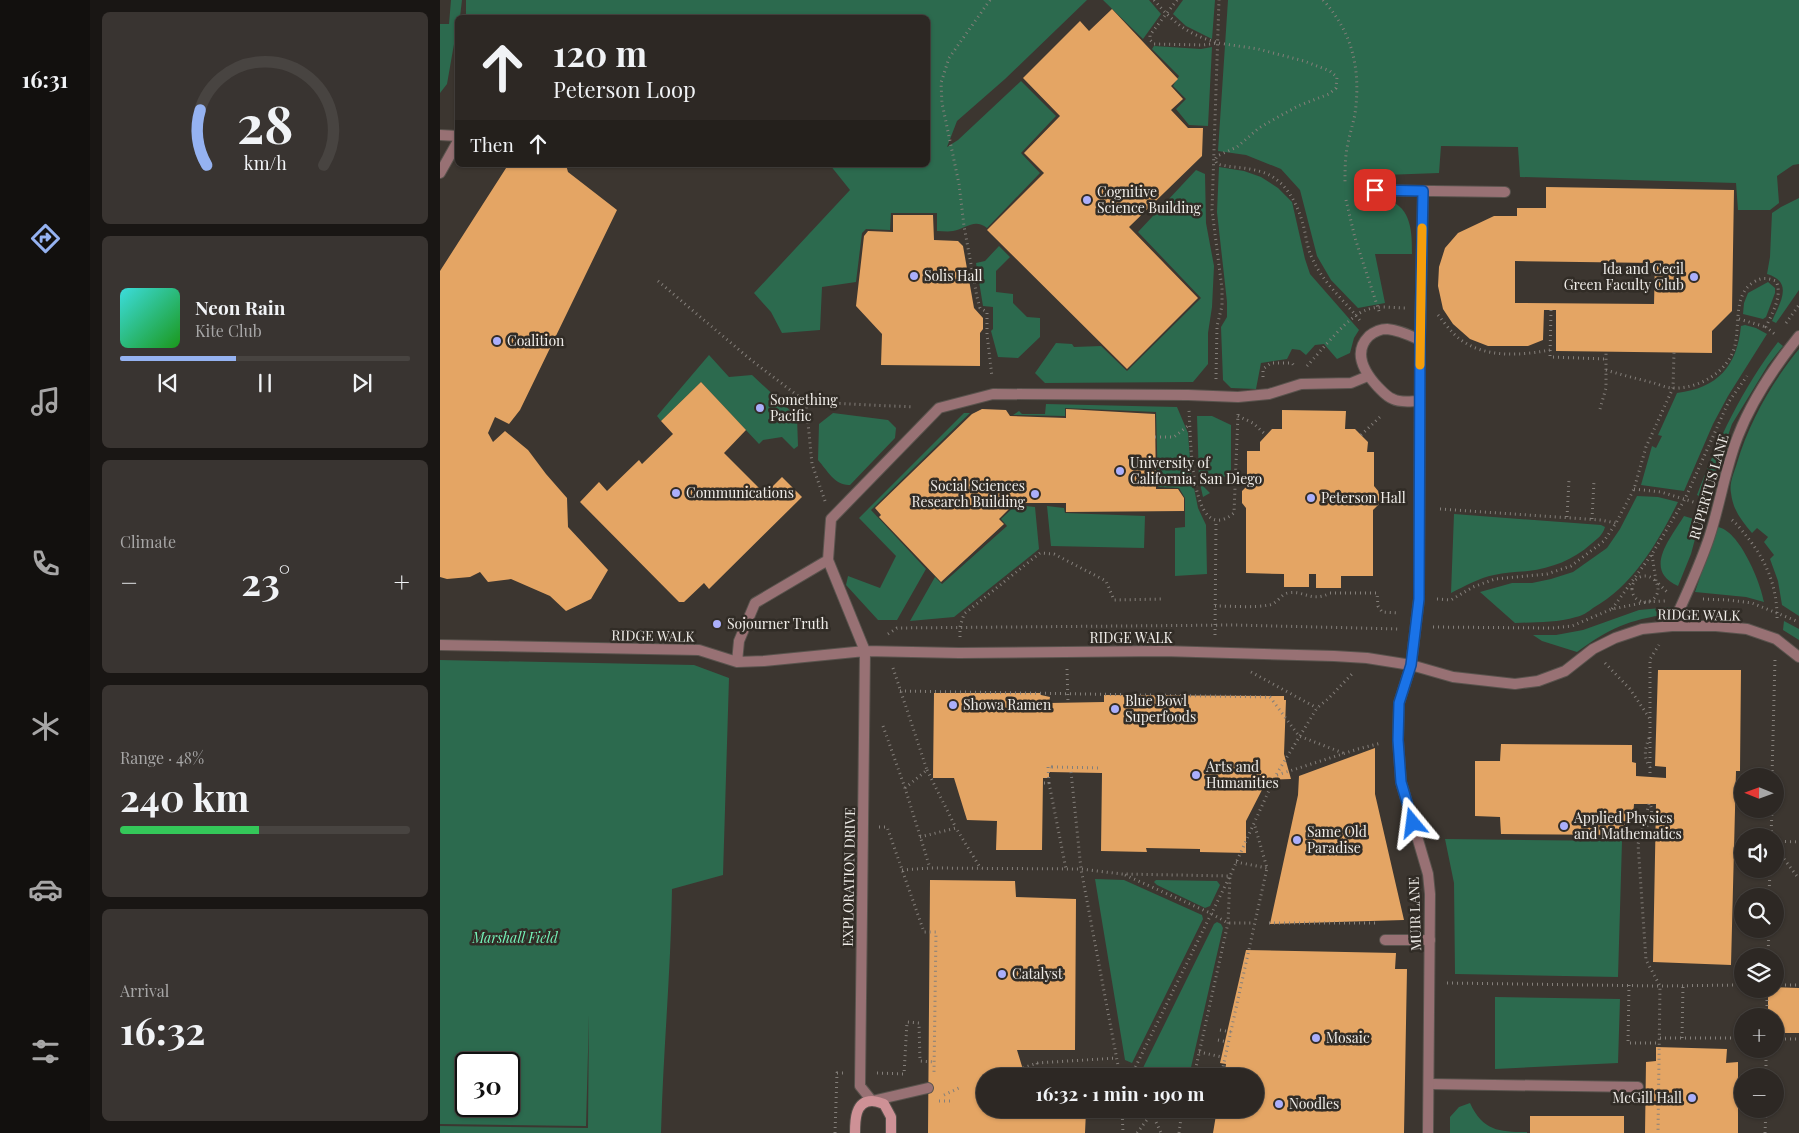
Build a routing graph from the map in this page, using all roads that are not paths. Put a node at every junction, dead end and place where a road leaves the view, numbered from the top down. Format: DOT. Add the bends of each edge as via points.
graph roads {
  1 [pos="440,135"];
  2 [pos="455,136"];
  3 [pos="455,146"];
  4 [pos="440,173"];
  5 [pos="1360,190"];
  6 [pos="1423,191"];
  7 [pos="1506,192"];
  8 [pos="1799,336"];
  9 [pos="1420,340"];
  10 [pos="1368,376"];
  11 [pos="1420,401"];
  12 [pos="828,560"];
  13 [pos="1672,626"];
  14 [pos="440,645"];
  15 [pos="865,650"];
  16 [pos="1799,657"];
  17 [pos="737,662"];
  18 [pos="1411,665"];
  19 [pos="1386,940"];
  20 [pos="1430,940"];
  21 [pos="1429,1084"];
  22 [pos="931,1085"];
  23 [pos="1638,1087"];
  24 [pos="872,1100"];
  25 [pos="855,1133"];
  26 [pos="891,1133"];
  27 [pos="1428,1133"];
  1 -- 2 [label="street"];
  3 -- 4 [label="street"];
  5 -- 6 [label="street"];
  6 -- 7 [label="street"];
  6 -- 9 [label="street"];
  8 -- 13 [label="street, RUPERTUS LANE" via="1772,373 1738,435 1726,470 1718,510"];
  9 -- 10 [label="street" via="1401,331 1385,329 1371,335 1361,351"];
  9 -- 11 [label="street"];
  10 -- 11 [label="street" via="1394,400"];
  10 -- 12 [label="street" via="1351,383 1301,384 1269,394 1238,397 993,394 939,408 831,518"];
  11 -- 18 [label="street, MUIR LANE" via="1419,599"];
  12 -- 15 [label="street"];
  12 -- 17 [label="street" via="755,603 739,641"];
  13 -- 16 [label="street, RIDGE WALK" via="1747,629 1776,639"];
  13 -- 18 [label="street, RIDGE WALK" via="1642,629 1615,638 1593,649 1565,671 1538,681 1515,684 1453,677"];
  14 -- 17 [label="street, RIDGE WALK" via="699,650"];
  15 -- 17 [label="street, RIDGE WALK"];
  15 -- 18 [label="street, RIDGE WALK" via="1215,652 1367,658"];
  15 -- 24 [label="street, EXPLORATION DRIVE" via="860,1086"];
  18 -- 20 [label="street, MUIR LANE" via="1399,703 1398,740 1401,782 1428,874"];
  19 -- 20 [label="street"];
  20 -- 21 [label="street, MUIR LANE"];
  21 -- 23 [label="street"];
  21 -- 27 [label="street, MUIR LANE"];
  22 -- 24 [label="street"];
  24 -- 25 [label="street" via="862,1104 855,1116"];
  24 -- 26 [label="street, EXPLORATION DRIVE" via="884,1104 891,1117"];
}
